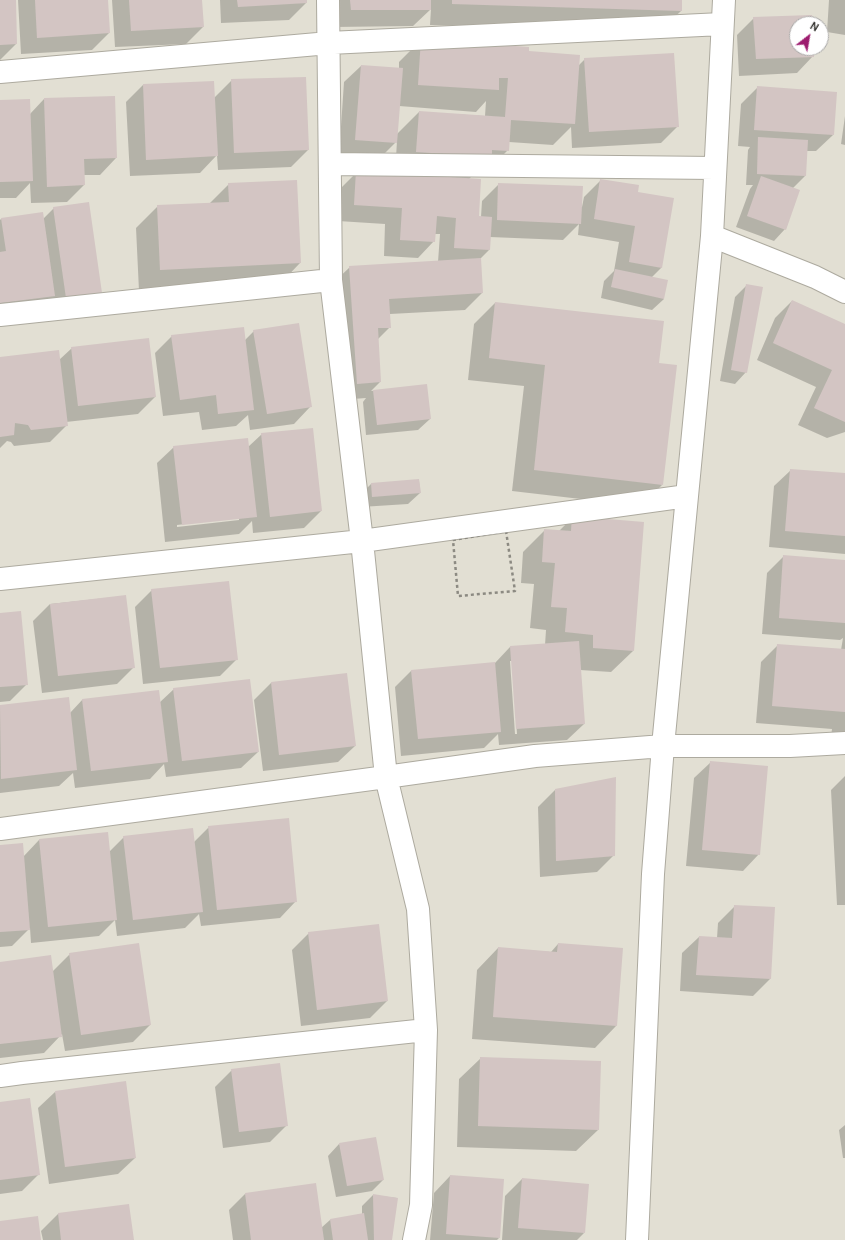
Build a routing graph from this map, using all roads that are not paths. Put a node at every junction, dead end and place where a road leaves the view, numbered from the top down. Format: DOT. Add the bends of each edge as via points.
graph roads {
  1 [pos="328,0"];
  2 [pos="724,0"];
  3 [pos="722,24"];
  4 [pos="329,43"];
  5 [pos="0,72"];
  6 [pos="330,164"];
  7 [pos="715,168"];
  8 [pos="712,236"];
  9 [pos="331,280"];
  10 [pos="845,292"];
  11 [pos="0,315"];
  12 [pos="687,496"];
  13 [pos="362,541"];
  14 [pos="0,579"];
  15 [pos="845,743"];
  16 [pos="663,746"];
  17 [pos="386,777"];
  18 [pos="0,829"];
  19 [pos="426,1030"];
  20 [pos="0,1076"];
  21 [pos="414,1240"];
  22 [pos="637,1240"];
  1 -- 4 [label="street"];
  2 -- 3 [label="street"];
  3 -- 4 [label="street"];
  3 -- 7 [label="street"];
  4 -- 5 [label="street"];
  4 -- 6 [label="street"];
  6 -- 7 [label="street"];
  6 -- 9 [label="street"];
  7 -- 8 [label="street"];
  8 -- 10 [label="street" via="815,277"];
  8 -- 12 [label="street"];
  9 -- 11 [label="street"];
  9 -- 13 [label="street"];
  12 -- 13 [label="street"];
  12 -- 16 [label="street"];
  13 -- 14 [label="street"];
  13 -- 17 [label="street"];
  15 -- 16 [label="street" via="790,746"];
  16 -- 17 [label="street" via="535,756"];
  16 -- 22 [label="street" via="653,874"];
  17 -- 18 [label="street"];
  17 -- 19 [label="street" via="418,909"];
  19 -- 20 [label="street"];
  19 -- 21 [label="street" via="421,1205"];
}
